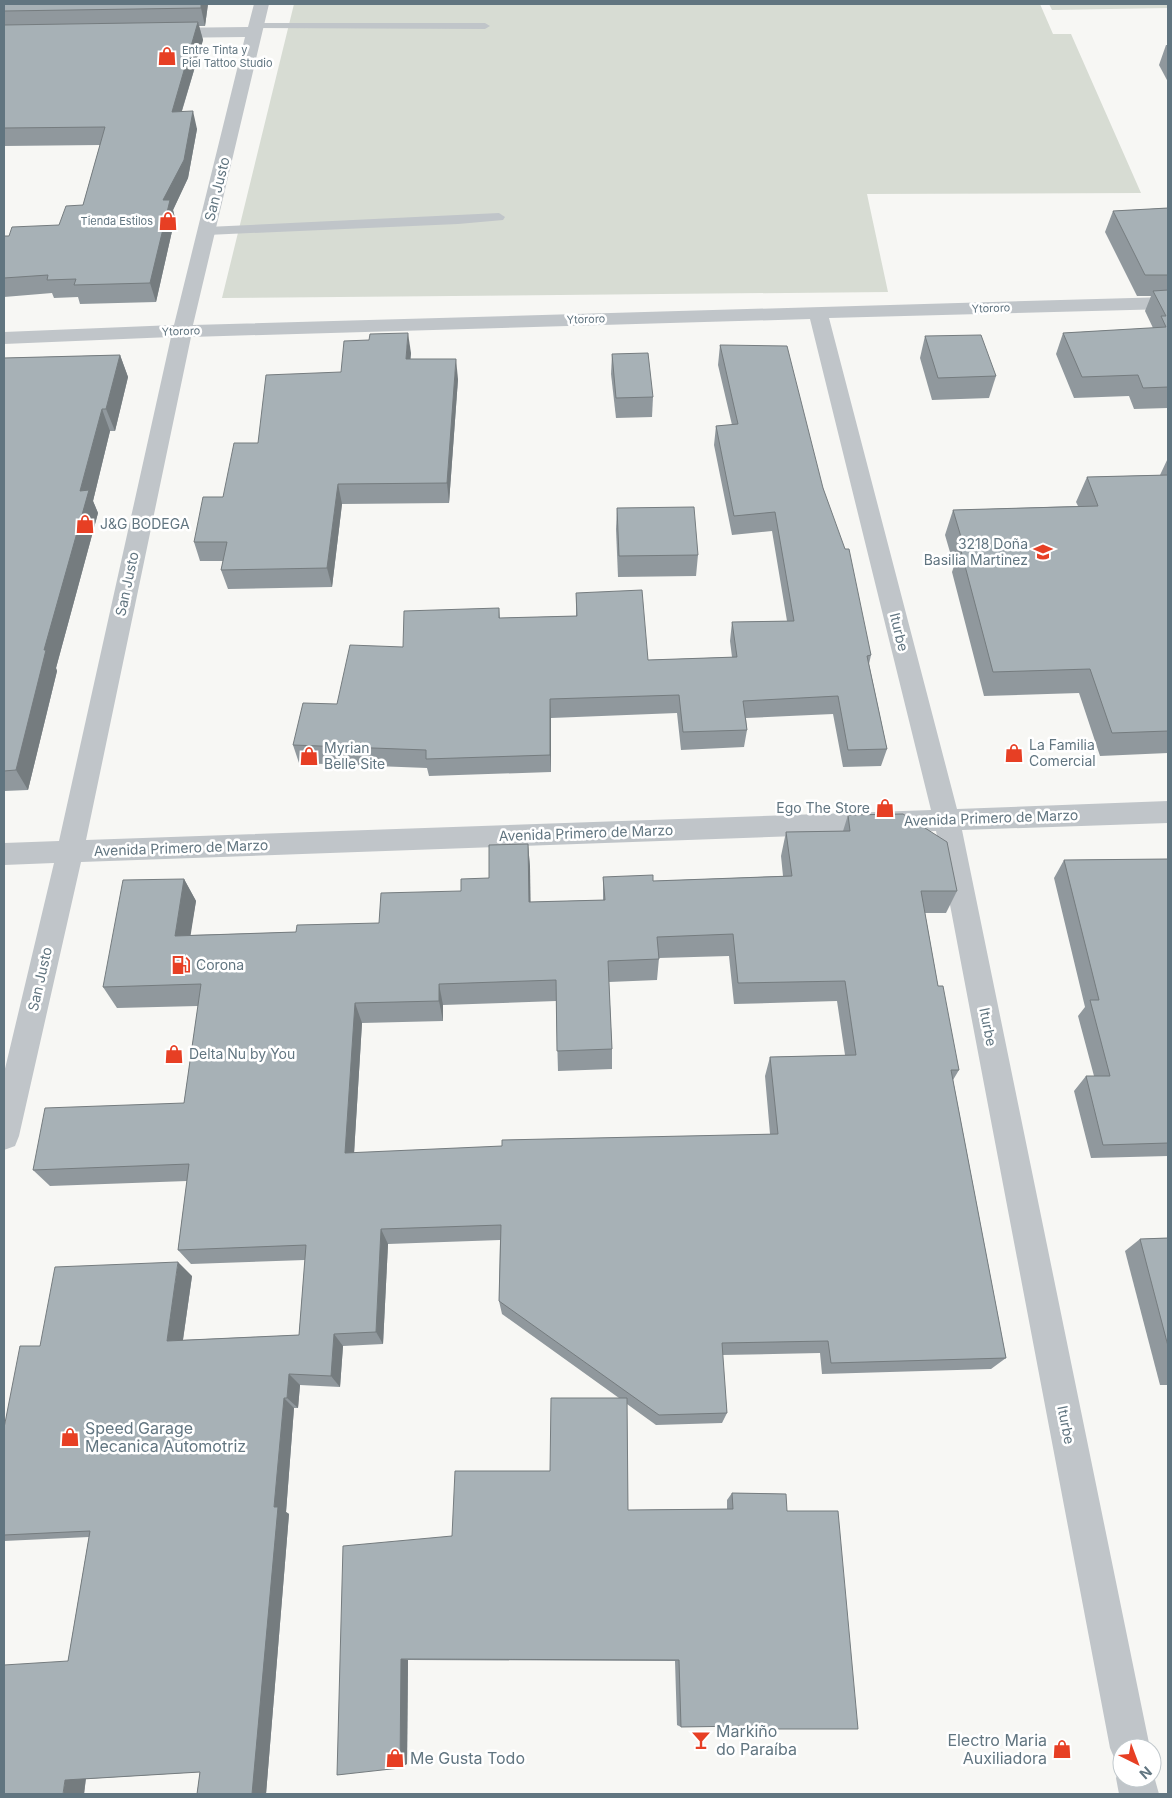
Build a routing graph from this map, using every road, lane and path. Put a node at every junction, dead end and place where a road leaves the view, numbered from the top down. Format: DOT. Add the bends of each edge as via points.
graph roads {
  1 [pos="257,20"];
  2 [pos="485,26"];
  3 [pos="148,34"];
  4 [pos="499,217"];
  5 [pos="207,230"];
  6 [pos="1168,303"];
  7 [pos="818,312"];
  8 [pos="182,331"];
  9 [pos="4,338"];
  10 [pos="1168,812"];
  11 [pos="947,820"];
  12 [pos="70,852"];
  13 [pos="4,854"];
  14 [pos="4,1136"];
  15 [pos="1128,1738"];
  1 -- 2 [label="lane"];
  1 -- 3 [label="street"];
  1 -- 5 [label="street, San Justo"];
  4 -- 5 [label="lane"];
  5 -- 8 [label="street, San Justo"];
  6 -- 7 [label="street, Ytororo"];
  7 -- 8 [label="street, Ytororo"];
  7 -- 11 [label="street, Iturbe"];
  8 -- 9 [label="street, Ytororo"];
  8 -- 12 [label="street, San Justo"];
  10 -- 11 [label="street, Avenida Primero de Marzo"];
  11 -- 12 [label="street, Avenida Primero de Marzo"];
  11 -- 15 [label="street, Iturbe"];
  12 -- 13 [label="street, Avenida Primero de Marzo"];
  12 -- 14 [label="street, San Justo"];
}
